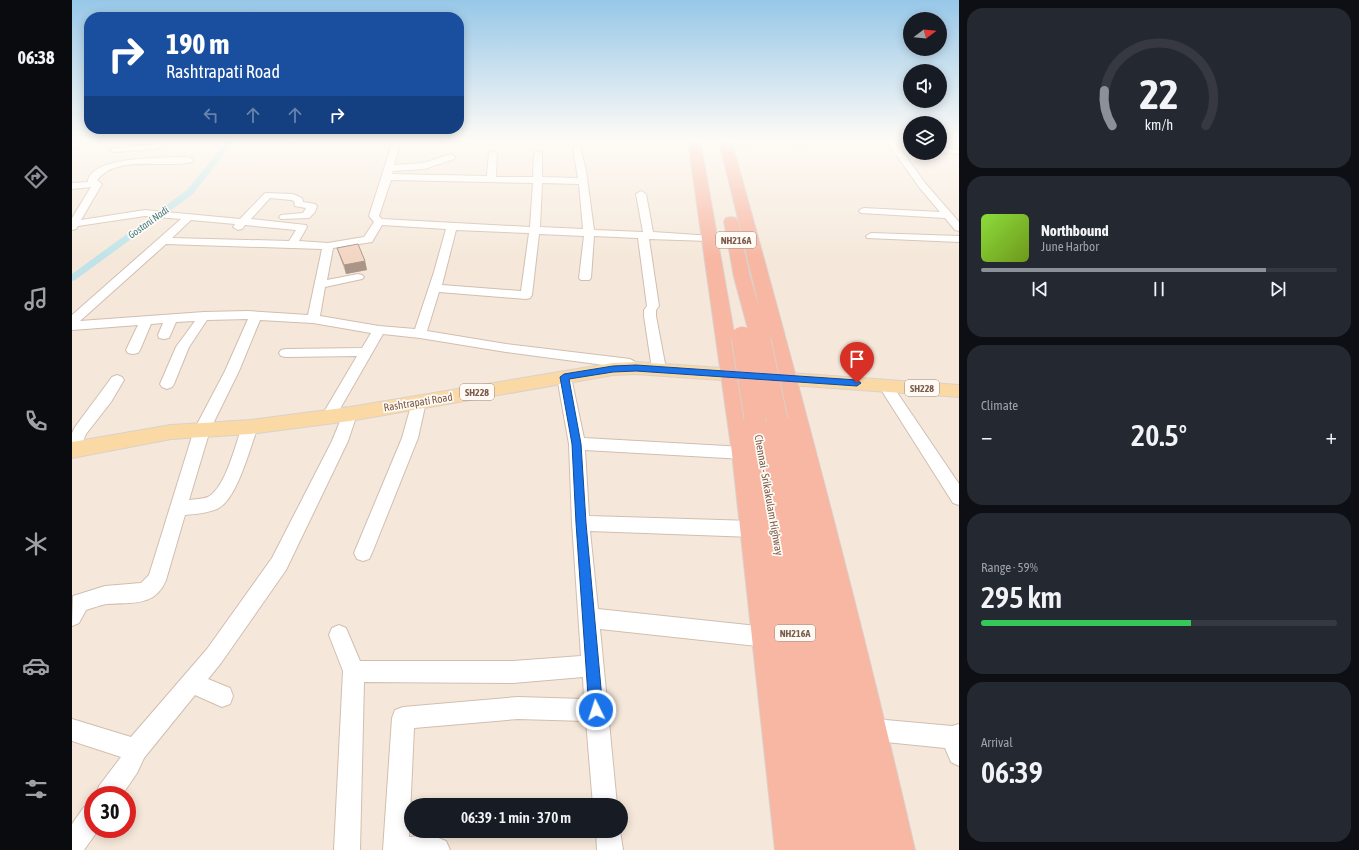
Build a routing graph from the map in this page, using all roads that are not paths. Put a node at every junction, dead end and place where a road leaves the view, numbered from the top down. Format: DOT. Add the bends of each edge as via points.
graph roads {
  1 [pos="92,180"];
  2 [pos="386,180"];
  3 [pos="522,180"];
  4 [pos="538,180"];
  5 [pos="700,180"];
  6 [pos="724,180"];
  7 [pos="728,180"];
  8 [pos="918,180"];
  9 [pos="583,181"];
  10 [pos="93,184"];
  11 [pos="72,186"];
  12 [pos="641,194"];
  13 [pos="864,210"];
  14 [pos="948,214"];
  15 [pos="187,218"];
  16 [pos="246,218"];
  17 [pos="378,222"];
  18 [pos="73,225"];
  19 [pos="452,226"];
  20 [pos="959,228"];
  21 [pos="535,230"];
  22 [pos="589,234"];
  23 [pos="646,236"];
  24 [pos="871,236"];
  25 [pos="709,238"];
  26 [pos="959,240"];
  27 [pos="164,241"];
  28 [pos="225,242"];
  29 [pos="291,244"];
  30 [pos="328,246"];
  31 [pos="358,277"];
  32 [pos="585,278"];
  33 [pos="320,285"];
  34 [pos="435,288"];
  35 [pos="204,316"];
  36 [pos="255,316"];
  37 [pos="171,318"];
  38 [pos="313,319"];
  39 [pos="146,320"];
  40 [pos="72,322"];
  41 [pos="72,326"];
  42 [pos="379,330"];
  43 [pos="420,334"];
  44 [pos="164,335"];
  45 [pos="133,350"];
  46 [pos="364,352"];
  47 [pos="286,353"];
  48 [pos="636,368"];
  49 [pos="659,370"];
  50 [pos="731,374"];
  51 [pos="564,377"];
  52 [pos="787,378"];
  53 [pos="117,380"];
  54 [pos="167,384"];
  55 [pos="885,385"];
  56 [pos="959,391"];
  57 [pos="419,402"];
  58 [pos="350,414"];
  59 [pos="328,417"];
  60 [pos="766,419"];
  61 [pos="250,426"];
  62 [pos="202,430"];
  63 [pos="577,444"];
  64 [pos="72,450"];
  65 [pos="744,453"];
  66 [pos="959,498"];
  67 [pos="178,508"];
  68 [pos="581,523"];
  69 [pos="753,529"];
  70 [pos="363,553"];
  71 [pos="72,616"];
  72 [pos="589,618"];
  73 [pos="339,635"];
  74 [pos="767,637"];
  75 [pos="593,666"];
  76 [pos="354,671"];
  77 [pos="192,683"];
  78 [pos="222,696"];
  79 [pos="596,710"];
  80 [pos="870,727"];
  81 [pos="72,730"];
  82 [pos="957,742"];
  83 [pos="135,750"];
  84 [pos="114,786"];
  85 [pos="604,798"];
  86 [pos="84,828"];
  87 [pos="609,838"];
  88 [pos="72,845"];
  89 [pos="347,850"];
  90 [pos="396,850"];
  91 [pos="401,850"];
  92 [pos="437,850"];
  93 [pos="610,850"];
  94 [pos="794,850"];
  95 [pos="828,850"];
  96 [pos="859,850"];
  97 [pos="896,850"];
  1 -- 10 [label="street"];
  2 -- 17 [label="street" via="374,216"];
  3 -- 4 [label="street"];
  4 -- 9 [label="street"];
  4 -- 21 [label="street"];
  5 -- 25 [label="highway"];
  6 -- 60 [label="highway, NH216A, bridge"];
  7 -- 52 [label="highway"];
  8 -- 14 [label="street"];
  9 -- 22 [label="street"];
  10 -- 11 [label="street"];
  10 -- 18 [label="street" via="97,184"];
  12 -- 23 [label="street"];
  13 -- 14 [label="street"];
  14 -- 20 [label="street"];
  15 -- 16 [label="street"];
  15 -- 18 [label="street" via="145,213"];
  15 -- 27 [label="street"];
  16 -- 16 [label="street" via="306,216 312,206 298,204 299,200 294,197 268,196"];
  16 -- 28 [label="street"];
  16 -- 29 [label="street" via="302,226"];
  17 -- 19 [label="street"];
  17 -- 30 [label="street" via="368,240"];
  19 -- 21 [label="street"];
  19 -- 34 [label="street"];
  21 -- 22 [label="street"];
  21 -- 34 [label="street" via="526,295"];
  22 -- 23 [label="street"];
  22 -- 32 [label="street"];
  23 -- 25 [label="street"];
  23 -- 49 [label="street" via="653,306 650,316"];
  24 -- 26 [label="street"];
  25 -- 50 [label="highway"];
  27 -- 28 [label="street"];
  27 -- 40 [label="street"];
  28 -- 29 [label="street"];
  29 -- 30 [label="street"];
  30 -- 33 [label="street"];
  31 -- 33 [label="street"];
  33 -- 38 [label="street"];
  34 -- 43 [label="street"];
  35 -- 36 [label="street"];
  35 -- 37 [label="street"];
  35 -- 54 [label="street" via="183,347"];
  36 -- 38 [label="street"];
  36 -- 62 [label="street" via="232,371"];
  37 -- 39 [label="street"];
  37 -- 44 [label="street"];
  38 -- 42 [label="street"];
  39 -- 41 [label="street"];
  39 -- 45 [label="street"];
  42 -- 43 [label="street"];
  42 -- 46 [label="street"];
  43 -- 48 [label="street" via="630,364"];
  46 -- 47 [label="street"];
  46 -- 59 [label="street"];
  48 -- 49 [label="main road, Rashtrapati Road / SH228"];
  48 -- 51 [label="main road, Rashtrapati Road / SH228"];
  49 -- 50 [label="main road, Rashtrapati Road / SH228"];
  50 -- 52 [label="main road, Rashtrapati Road / SH228"];
  50 -- 65 [label="highway"];
  51 -- 57 [label="main road, Rashtrapati Road / SH228"];
  51 -- 63 [label="street"];
  52 -- 55 [label="main road, Rashtrapati Road / SH228"];
  52 -- 80 [label="highway"];
  53 -- 64 [label="street" via="111,393 89,417"];
  55 -- 56 [label="main road, SH228"];
  55 -- 66 [label="street"];
  57 -- 58 [label="main road, Rashtrapati Road / SH228"];
  57 -- 70 [label="street" via="410,438"];
  58 -- 59 [label="main road, Rashtrapati Road / SH228"];
  58 -- 77 [label="street" via="340,441 279,564"];
  59 -- 61 [label="main road, Rashtrapati Road / SH228"];
  60 -- 95 [label="highway, Chennai - Srikakulam Highway / NH216A"];
  60 -- 96 [label="highway, NH216A" via="822,644"];
  61 -- 62 [label="main road, Rashtrapati Road / SH228"];
  61 -- 67 [label="street" via="226,490 220,499 211,504"];
  62 -- 64 [label="main road, Rashtrapati Road / SH228" via="171,432"];
  62 -- 67 [label="street"];
  63 -- 65 [label="street"];
  63 -- 68 [label="street"];
  65 -- 69 [label="highway"];
  67 -- 71 [label="street" via="157,580 145,592 105,595 80,603"];
  68 -- 69 [label="street"];
  68 -- 72 [label="street"];
  69 -- 74 [label="highway"];
  72 -- 74 [label="street"];
  72 -- 75 [label="street"];
  73 -- 76 [label="street"];
  74 -- 94 [label="highway"];
  75 -- 76 [label="street" via="513,672"];
  75 -- 79 [label="street"];
  76 -- 89 [label="street"];
  77 -- 78 [label="street"];
  77 -- 83 [label="street"];
  79 -- 85 [label="street"];
  79 -- 90 [label="street" via="518,708 403,718"];
  80 -- 82 [label="street"];
  80 -- 97 [label="highway"];
  81 -- 83 [label="street"];
  83 -- 84 [label="street" via="129,765"];
  86 -- 88 [label="street"];
  87 -- 93 [label="street"];
  91 -- 92 [label="street"];
}
